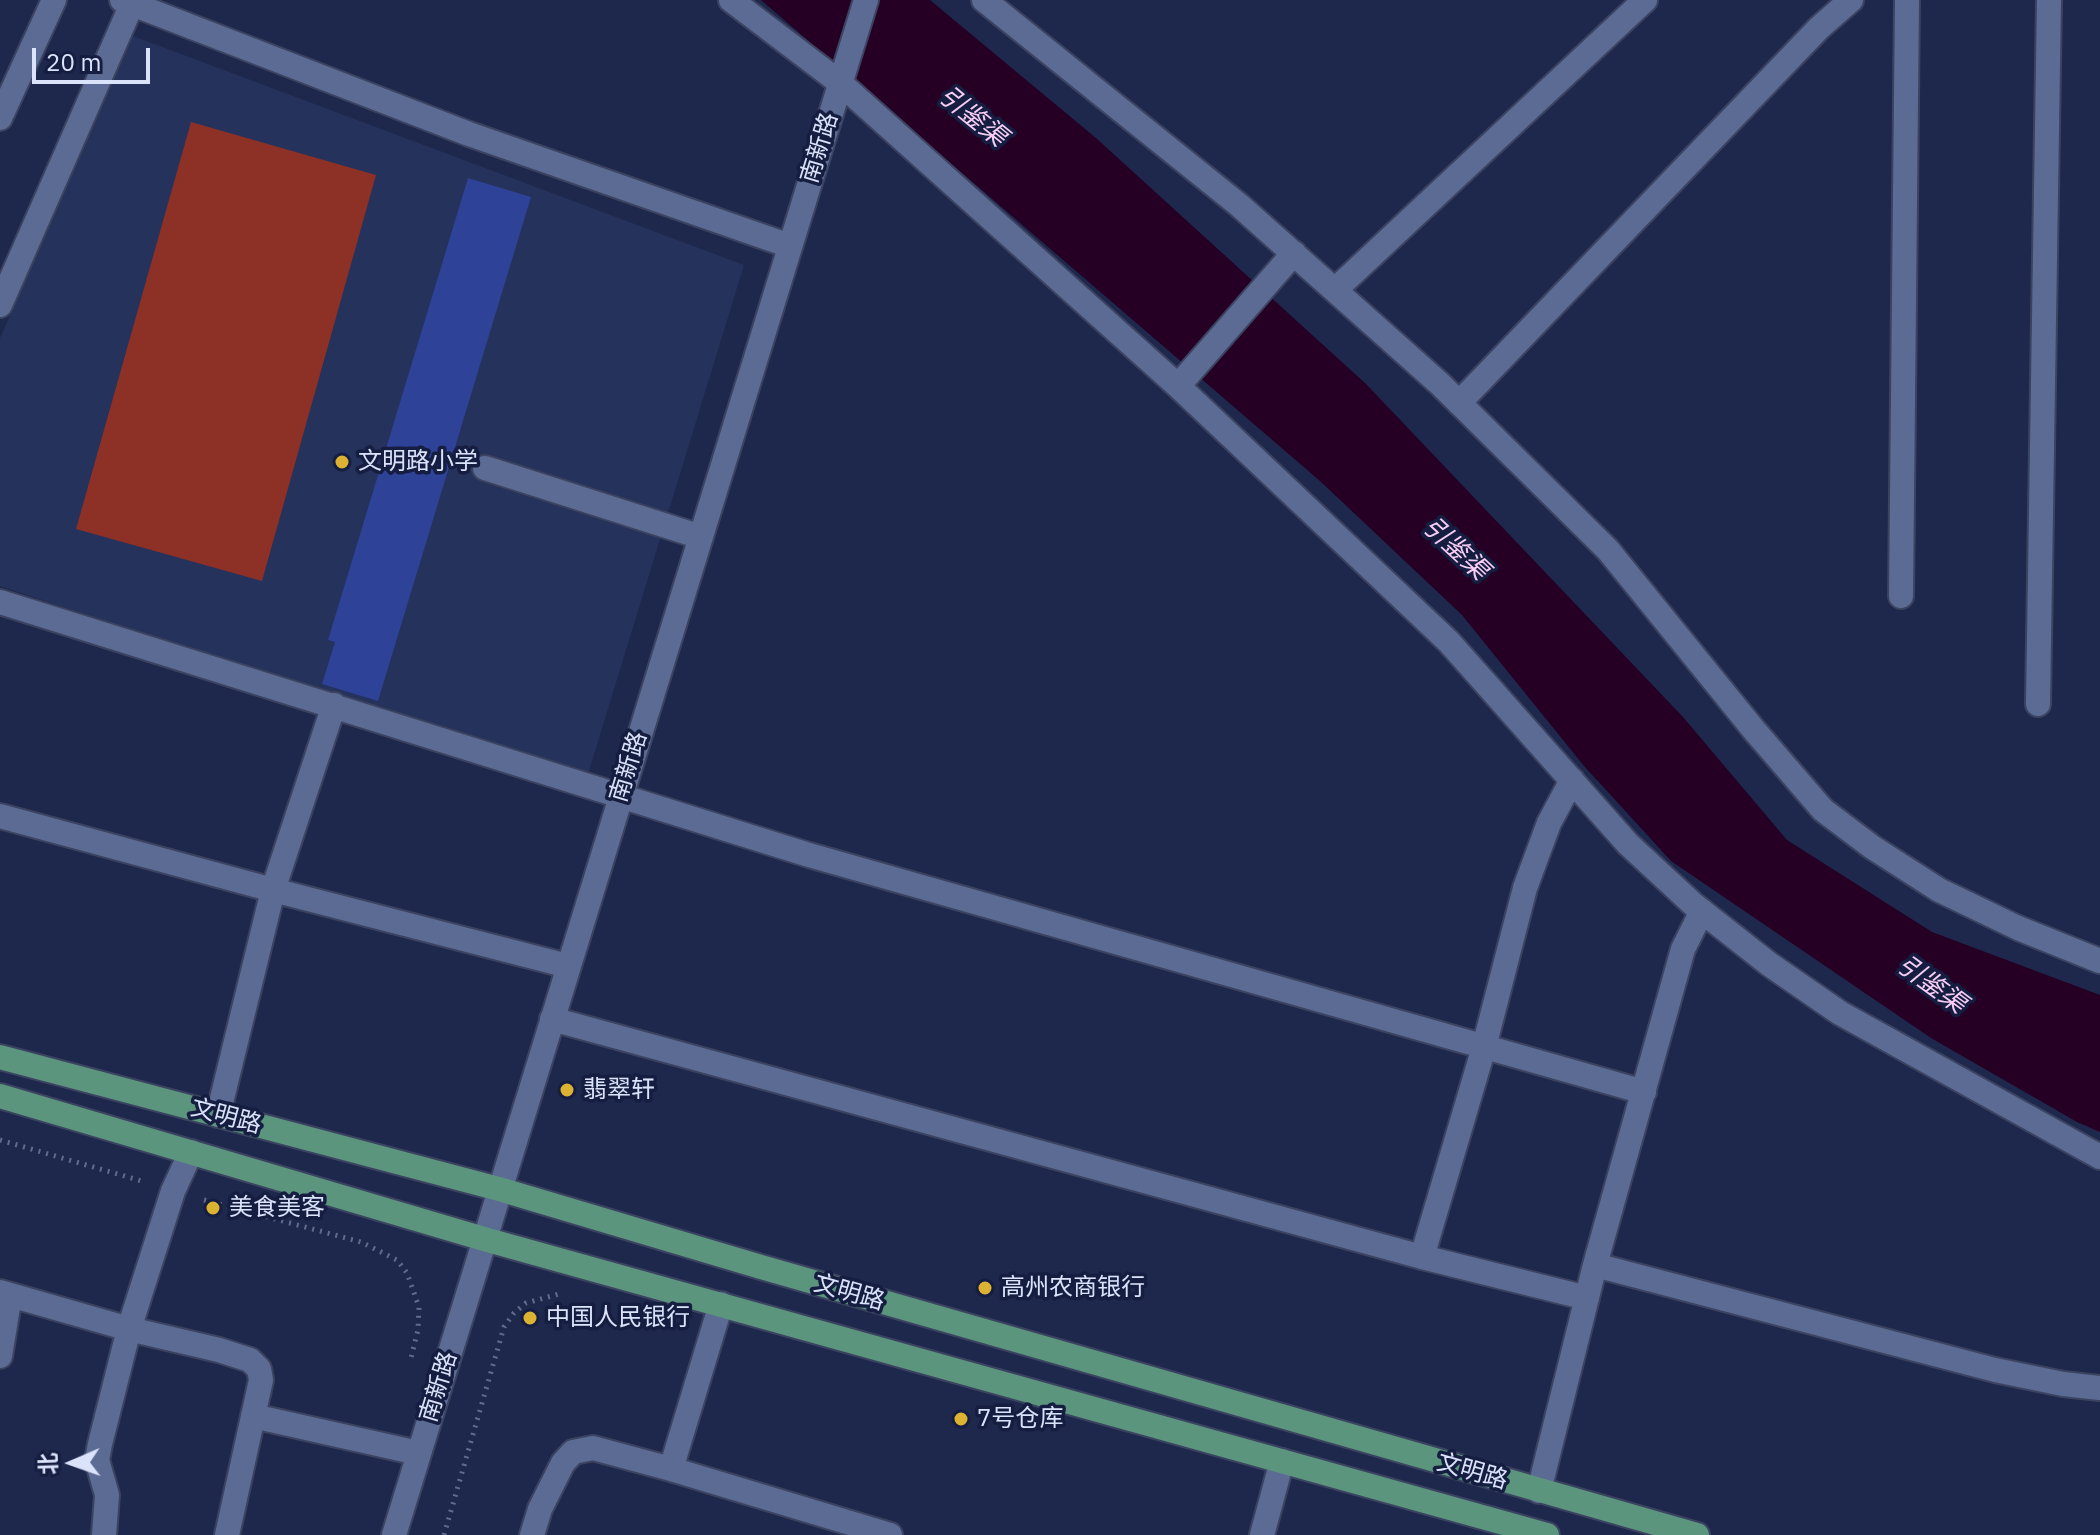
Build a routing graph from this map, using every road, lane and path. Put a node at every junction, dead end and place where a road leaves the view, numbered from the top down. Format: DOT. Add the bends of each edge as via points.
graph roads {
  1 [pos="54,0"];
  2 [pos="731,0"];
  3 [pos="866,0"];
  4 [pos="984,0"];
  5 [pos="1645,0"];
  6 [pos="1851,0"];
  7 [pos="1907,0"];
  8 [pos="2049,0"];
  9 [pos="127,2"];
  10 [pos="839,82"];
  11 [pos="0,118"];
  12 [pos="790,246"];
  13 [pos="1294,253"];
  14 [pos="1335,290"];
  15 [pos="0,305"];
  16 [pos="1178,386"];
  17 [pos="1459,403"];
  18 [pos="485,468"];
  19 [pos="701,537"];
  20 [pos="1901,596"];
  21 [pos="0,602"];
  22 [pos="2038,704"];
  23 [pos="334,705"];
  24 [pos="1572,780"];
  25 [pos="620,794"];
  26 [pos="0,816"];
  27 [pos="273,890"];
  28 [pos="1702,911"];
  29 [pos="2100,961"];
  30 [pos="568,966"];
  31 [pos="552,1019"];
  32 [pos="1484,1047"];
  33 [pos="0,1057"];
  34 [pos="1644,1092"];
  35 [pos="0,1096"];
  36 [pos="218,1115"];
  37 [pos="0,1140"];
  38 [pos="191,1152"];
  39 [pos="2100,1157"];
  40 [pos="499,1189"];
  41 [pos="173,1191"];
  42 [pos="484,1239"];
  43 [pos="1422,1257"];
  44 [pos="1595,1265"];
  45 [pos="5,1294"];
  46 [pos="568,1295"];
  47 [pos="1587,1298"];
  48 [pos="721,1304"];
  49 [pos="129,1329"];
  50 [pos="0,1356"];
  51 [pos="410,1364"];
  52 [pos="2100,1388"];
  53 [pos="253,1416"];
  54 [pos="418,1453"];
  55 [pos="1282,1461"];
  56 [pos="671,1469"];
  57 [pos="1539,1491"];
  58 [pos="104,1535"];
  59 [pos="227,1535"];
  60 [pos="394,1535"];
  61 [pos="444,1535"];
  62 [pos="532,1535"];
  63 [pos="890,1535"];
  64 [pos="1262,1535"];
  65 [pos="1547,1535"];
  66 [pos="1697,1535"];
  1 -- 11 [label="street"];
  2 -- 10 [label="street"];
  3 -- 10 [label="street, 南新路"];
  4 -- 13 [label="street"];
  5 -- 14 [label="street"];
  6 -- 17 [label="street"];
  7 -- 20 [label="street"];
  8 -- 22 [label="street"];
  9 -- 12 [label="street" via="469,134"];
  9 -- 15 [label="street"];
  10 -- 12 [label="street, 南新路"];
  10 -- 16 [label="street"];
  12 -- 19 [label="street, 南新路"];
  13 -- 14 [label="street"];
  13 -- 16 [label="street"];
  14 -- 17 [label="street"];
  16 -- 24 [label="street" via="1449,642"];
  17 -- 29 [label="street" via="1608,550 1823,810 1939,890"];
  18 -- 19 [label="street"];
  19 -- 25 [label="street, 南新路"];
  21 -- 23 [label="street"];
  23 -- 25 [label="street"];
  23 -- 27 [label="street"];
  24 -- 28 [label="street" via="1628,844"];
  24 -- 32 [label="street" via="1525,888"];
  25 -- 30 [label="street, 南新路"];
  25 -- 32 [label="street" via="809,855"];
  26 -- 27 [label="street"];
  27 -- 30 [label="street"];
  27 -- 36 [label="street"];
  28 -- 34 [label="street" via="1683,949"];
  28 -- 39 [label="street" via="1840,1013"];
  30 -- 31 [label="street, 南新路"];
  31 -- 40 [label="street, 南新路"];
  31 -- 43 [label="street"];
  32 -- 34 [label="street"];
  32 -- 43 [label="street"];
  33 -- 36 [label="main road, 文明路"];
  34 -- 44 [label="street"];
  35 -- 38 [label="main road, 文明路"];
  36 -- 40 [label="main road, 文明路"];
  37 -- 41 [label="path"];
  38 -- 41 [label="street"];
  38 -- 42 [label="main road, 文明路"];
  40 -- 42 [label="street, 南新路"];
  40 -- 57 [label="main road, 文明路"];
  41 -- 49 [label="street"];
  41 -- 51 [label="path" via="361,1242 397,1260 419,1307"];
  42 -- 48 [label="main road, 文明路"];
  42 -- 54 [label="street, 南新路"];
  43 -- 47 [label="street"];
  44 -- 47 [label="street"];
  44 -- 52 [label="street" via="1995,1370"];
  45 -- 49 [label="street"];
  45 -- 50 [label="street"];
  46 -- 61 [label="path" via="526,1303 504,1327"];
  47 -- 57 [label="street"];
  48 -- 55 [label="main road, 文明路"];
  48 -- 56 [label="street"];
  49 -- 53 [label="street" via="250,1360 261,1373"];
  49 -- 58 [label="street" via="97,1460 107,1495"];
  53 -- 54 [label="street"];
  53 -- 59 [label="street"];
  54 -- 60 [label="street, 南新路"];
  55 -- 64 [label="street"];
  55 -- 65 [label="main road, 文明路"];
  56 -- 62 [label="street" via="601,1448 573,1452 540,1509"];
  56 -- 63 [label="street"];
  57 -- 66 [label="main road, 文明路"];
}
